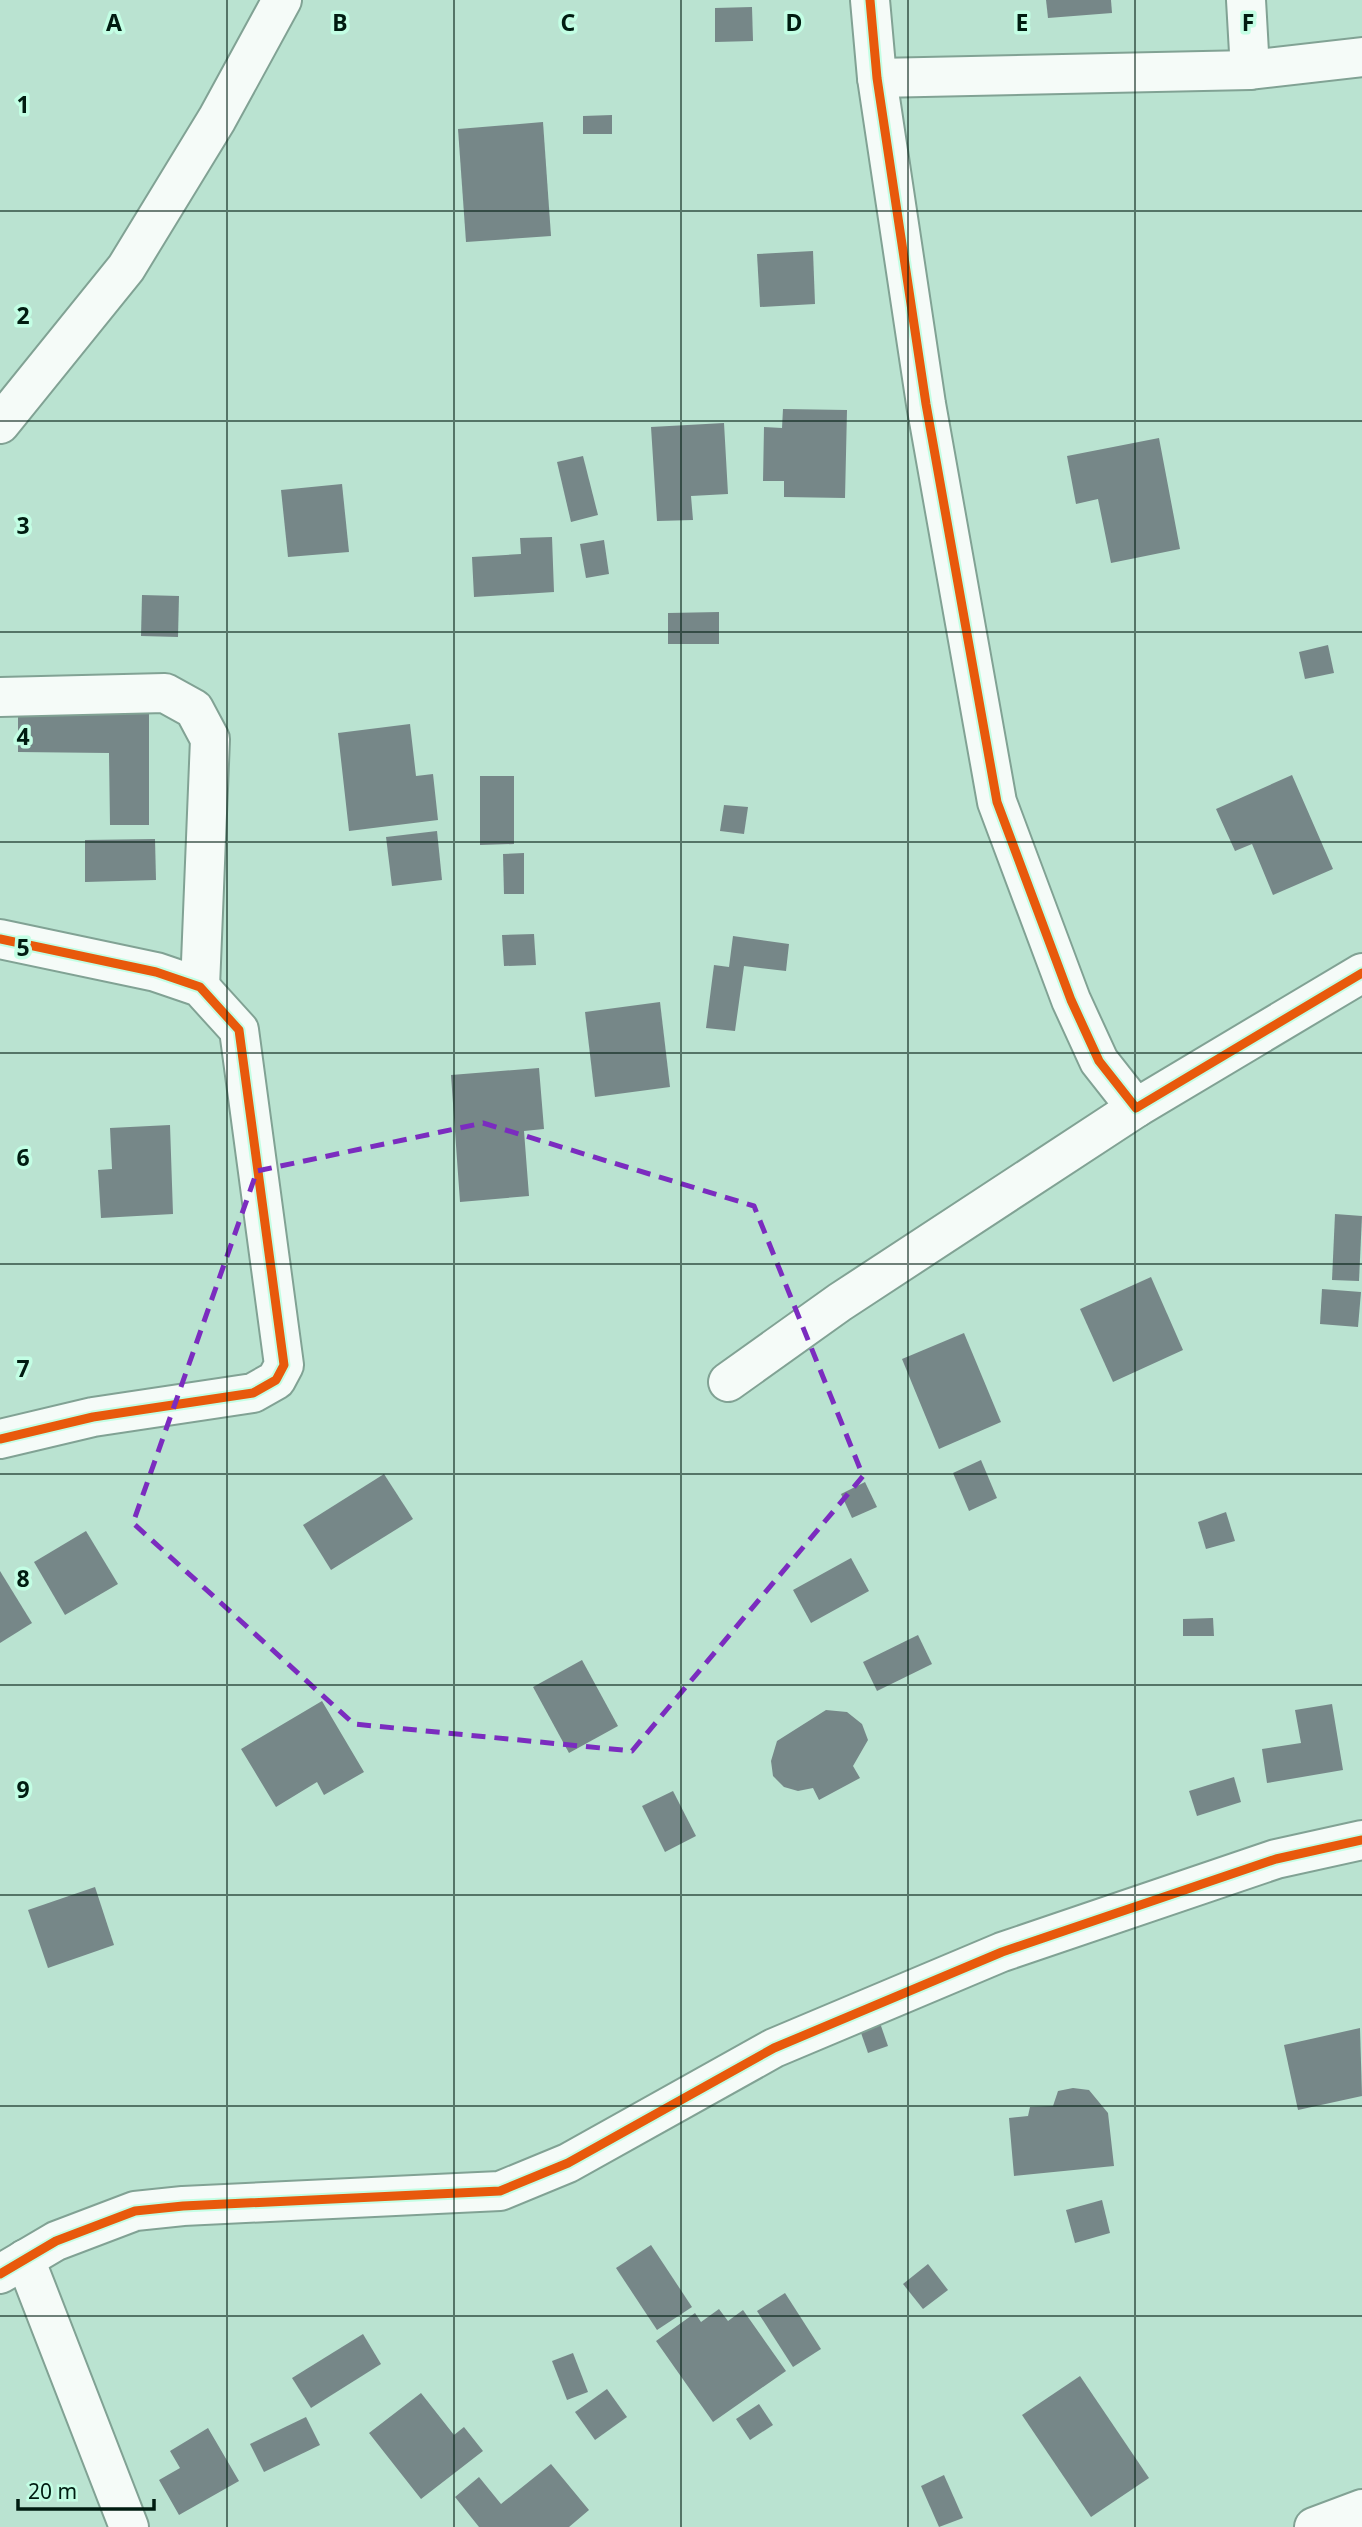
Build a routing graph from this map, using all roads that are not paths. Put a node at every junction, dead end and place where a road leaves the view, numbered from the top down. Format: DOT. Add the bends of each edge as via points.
graph roads {
  1 [pos="282,0"];
  2 [pos="870,0"];
  3 [pos="1245,0"];
  4 [pos="1362,57"];
  5 [pos="1250,71"];
  6 [pos="877,78"];
  7 [pos="0,424"];
  8 [pos="0,697"];
  9 [pos="0,939"];
  10 [pos="1362,973"];
  11 [pos="200,987"];
  12 [pos="1136,1108"];
  13 [pos="728,1382"];
  14 [pos="0,1439"];
  15 [pos="1362,1840"];
  16 [pos="12,2267"];
  17 [pos="1362,2509"];
  18 [pos="129,2527"];
  19 [pos="1314,2527"];
  1 -- 7 [label="street" via="217,119 125,268"];
  2 -- 6 [label="street"];
  3 -- 5 [label="street"];
  4 -- 5 [label="street"];
  5 -- 6 [label="street"];
  6 -- 12 [label="street" via="926,404 997,802 1082,1024 1099,1061"];
  8 -- 11 [label="street" via="165,693 194,709 210,739"];
  9 -- 11 [label="street" via="156,972"];
  10 -- 12 [label="street"];
  11 -- 14 [label="street" via="239,1030 284,1365 276,1380 253,1393 93,1417"];
  12 -- 13 [label="street" via="840,1302"];
  15 -- 16 [label="street" via="1276,1859 1002,1952 774,2048 568,2163 500,2191 135,2211 56,2241"];
  16 -- 18 [label="street"];
  17 -- 19 [label="street"];
}
